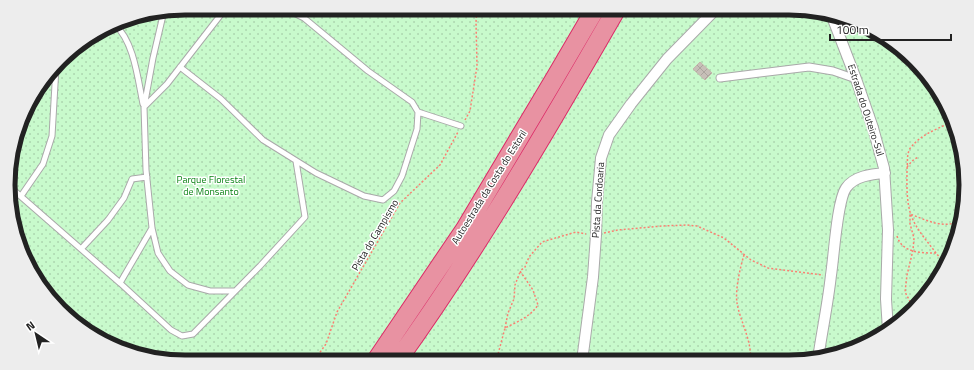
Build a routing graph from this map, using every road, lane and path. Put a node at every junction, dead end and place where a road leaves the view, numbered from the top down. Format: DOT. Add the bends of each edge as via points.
graph roads {
  1 [pos="221,15"];
  2 [pos="298,15"];
  3 [pos="476,15"];
  4 [pos="592,15"];
  5 [pos="614,15"];
  6 [pos="710,15"];
  7 [pos="163,16"];
  8 [pos="834,21"];
  9 [pos="119,29"];
  10 [pos="180,67"];
  11 [pos="56,75"];
  12 [pos="720,78"];
  13 [pos="856,79"];
  14 [pos="144,106"];
  15 [pos="418,112"];
  16 [pos="948,124"];
  17 [pos="461,126"];
  18 [pos="918,157"];
  19 [pos="296,161"];
  20 [pos="907,167"];
  21 [pos="884,173"];
  22 [pos="147,177"];
  23 [pos="15,191"];
  24 [pos="21,196"];
  25 [pos="910,214"];
  26 [pos="955,223"];
  27 [pos="152,228"];
  28 [pos="596,235"];
  29 [pos="81,249"];
  30 [pos="936,253"];
  31 [pos="744,255"];
  32 [pos="520,272"];
  33 [pos="831,276"];
  34 [pos="120,283"];
  35 [pos="235,291"];
  36 [pos="911,303"];
  37 [pos="405,316"];
  38 [pos="888,323"];
  39 [pos="505,328"];
  40 [pos="819,353"];
  41 [pos="318,355"];
  42 [pos="367,355"];
  43 [pos="380,355"];
  44 [pos="402,355"];
  45 [pos="498,355"];
  46 [pos="583,355"];
  47 [pos="750,355"];
  1 -- 10 [label="lane"];
  2 -- 15 [label="lane" via="368,71 412,102"];
  3 -- 17 [label="path, Pista do Campismo" via="476,66 470,111"];
  4 -- 37 [label="highway, Autoestrada da Costa do Estoril" via="465,228"];
  5 -- 44 [label="highway, Autoestrada da Costa do Estoril" via="538,145"];
  6 -- 28 [label="street, Pista da Cordoaria" via="667,59 609,135 601,158"];
  7 -- 14 [label="lane"];
  8 -- 13 [label="street, Estrada do Outeiro-Sul"];
  9 -- 14 [label="lane" via="133,54"];
  10 -- 14 [label="lane"];
  10 -- 19 [label="lane" via="221,99 263,140"];
  11 -- 24 [label="lane" via="52,136 43,164"];
  12 -- 13 [label="street" via="809,68 833,71"];
  13 -- 21 [label="street, Estrada do Outeiro-Sul" via="873,128"];
  14 -- 22 [label="lane"];
  15 -- 17 [label="lane"];
  15 -- 19 [label="lane" via="417,129 402,176 394,191 383,200 364,196"];
  16 -- 20 [label="path" via="924,136 912,146 908,152"];
  17 -- 41 [label="path, Pista do Campismo" via="440,165 400,203 337,312 326,344"];
  18 -- 20 [label="path"];
  19 -- 35 [label="lane" via="305,217"];
  20 -- 25 [label="path"];
  21 -- 33 [label="street" via="855,180 846,188 839,212"];
  21 -- 38 [label="street, Estrada do Outeiro-Sul" via="888,230"];
  22 -- 27 [label="lane"];
  22 -- 29 [label="lane" via="132,179 120,204"];
  23 -- 24 [label="lane"];
  24 -- 29 [label="lane"];
  25 -- 26 [label="path" via="936,224"];
  25 -- 30 [label="path"];
  25 -- 36 [label="path" via="914,238 905,292"];
  27 -- 34 [label="lane"];
  27 -- 35 [label="lane" via="158,253 170,271 188,285 210,291"];
  28 -- 31 [label="path" via="662,226 697,226 724,238"];
  28 -- 32 [label="path" via="576,232 542,242"];
  28 -- 46 [label="street, Pista da Cordoaria"];
  29 -- 34 [label="lane"];
  31 -- 33 [label="path" via="768,268"];
  31 -- 47 [label="path" via="739,270 737,302"];
  32 -- 39 [label="path"];
  32 -- 39 [label="path" via="533,290 538,306 534,312"];
  33 -- 40 [label="street"];
  34 -- 35 [label="lane" via="171,330 182,336 193,334"];
  37 -- 42 [label="highway"];
  37 -- 43 [label="highway, Autoestrada da Costa do Estoril"];
  39 -- 45 [label="path"];
}
